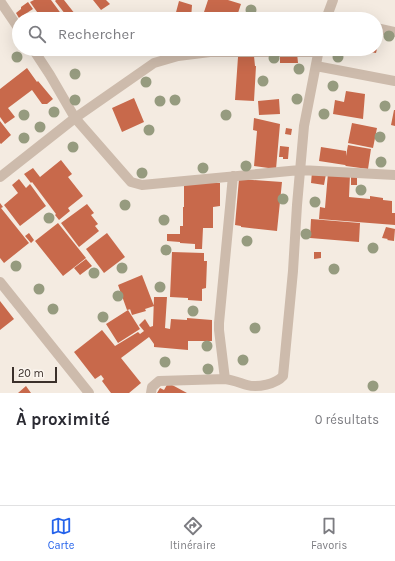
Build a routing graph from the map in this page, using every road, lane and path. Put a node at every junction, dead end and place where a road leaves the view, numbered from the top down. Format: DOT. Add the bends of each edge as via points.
graph roads {
  1 [pos="333,0"];
  2 [pos="0,1"];
  3 [pos="329,12"];
  4 [pos="12,19"];
  5 [pos="383,29"];
  6 [pos="395,32"];
  7 [pos="38,56"];
  8 [pos="178,56"];
  9 [pos="318,56"];
  10 [pos="316,66"];
  11 [pos="395,81"];
  12 [pos="75,118"];
  13 [pos="300,170"];
  14 [pos="395,175"];
  15 [pos="233,176"];
  16 [pos="0,178"];
  17 [pos="0,282"];
  18 [pos="225,379"];
  19 [pos="89,393"];
  20 [pos="151,393"];
  1 -- 3 [label="street"];
  2 -- 4 [label="street"];
  5 -- 6 [label="street"];
  7 -- 12 [label="street"];
  8 -- 12 [label="street" via="154,63"];
  9 -- 10 [label="street"];
  10 -- 11 [label="street"];
  10 -- 13 [label="street" via="304,126"];
  12 -- 15 [label="street" via="131,182 142,185"];
  12 -- 16 [label="street"];
  13 -- 14 [label="street"];
  13 -- 15 [label="street"];
  13 -- 18 [label="street" via="283,376 274,383 255,387"];
  15 -- 18 [label="street" via="219,323"];
  17 -- 19 [label="street"];
  18 -- 20 [label="street" via="159,381 152,387"];
}
